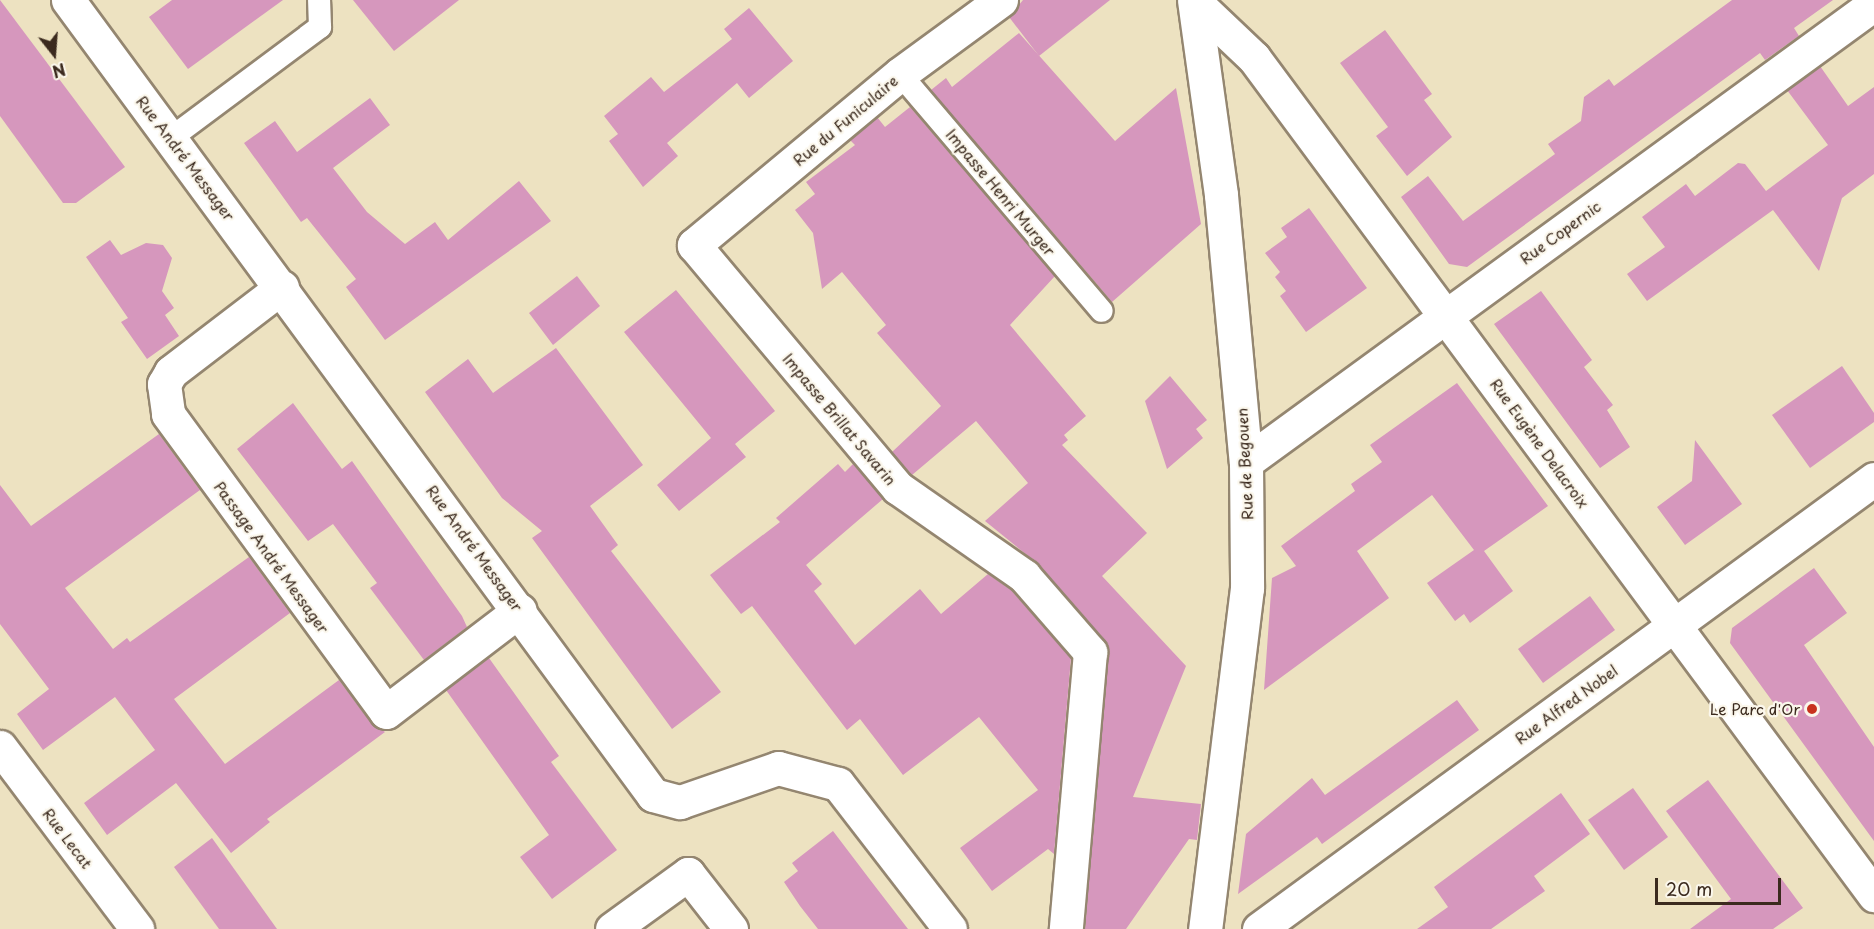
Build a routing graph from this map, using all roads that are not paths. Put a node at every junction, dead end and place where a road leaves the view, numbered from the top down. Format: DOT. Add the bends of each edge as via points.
graph roads {
  1 [pos="68,0"];
  2 [pos="319,0"];
  3 [pos="1001,0"];
  4 [pos="1197,1"];
  5 [pos="1874,4"];
  6 [pos="900,74"];
  7 [pos="171,138"];
  8 [pos="694,245"];
  9 [pos="282,287"];
  10 [pos="1102,311"];
  11 [pos="1447,315"];
  12 [pos="1246,462"];
  13 [pos="1874,479"];
  14 [pos="520,610"];
  15 [pos="1673,625"];
  16 [pos="0,747"];
  17 [pos="1874,895"];
  18 [pos="137,929"];
  19 [pos="612,929"];
  20 [pos="731,929"];
  21 [pos="950,929"];
  22 [pos="1066,929"];
  23 [pos="1205,929"];
  24 [pos="1258,929"];
  1 -- 7 [label="street, Rue André Messager"];
  2 -- 7 [label="lane" via="320,27"];
  3 -- 6 [label="street, Rue du Funiculaire"];
  4 -- 11 [label="street, Rue Eugène Delacroix" via="1254,58"];
  4 -- 12 [label="street, Rue de Begouen" via="1221,195"];
  5 -- 11 [label="street, Rue Copernic"];
  6 -- 8 [label="street, Rue du Funiculaire"];
  6 -- 10 [label="lane, Impasse Henri Murger"];
  7 -- 9 [label="street, Rue André Messager"];
  8 -- 22 [label="street, Impasse Brillat Savarin" via="898,488 1024,576 1090,652"];
  9 -- 14 [label="street, Rue André Messager"];
  9 -- 14 [label="street, Passage André Messager" via="171,372 164,384 168,414 386,712"];
  11 -- 12 [label="street, Rue Copernic"];
  11 -- 15 [label="street, Rue Eugène Delacroix"];
  12 -- 23 [label="street, Rue de Begouen" via="1247,588"];
  13 -- 15 [label="street, Rue Alfred Nobel"];
  14 -- 21 [label="street, Rue André Messager" via="653,795 680,802 778,768 838,784"];
  15 -- 17 [label="street, Rue Eugène Delacroix"];
  15 -- 24 [label="street, Rue Alfred Nobel"];
  16 -- 18 [label="street, Rue Lecat"];
  19 -- 20 [label="street" via="688,874"];
}
